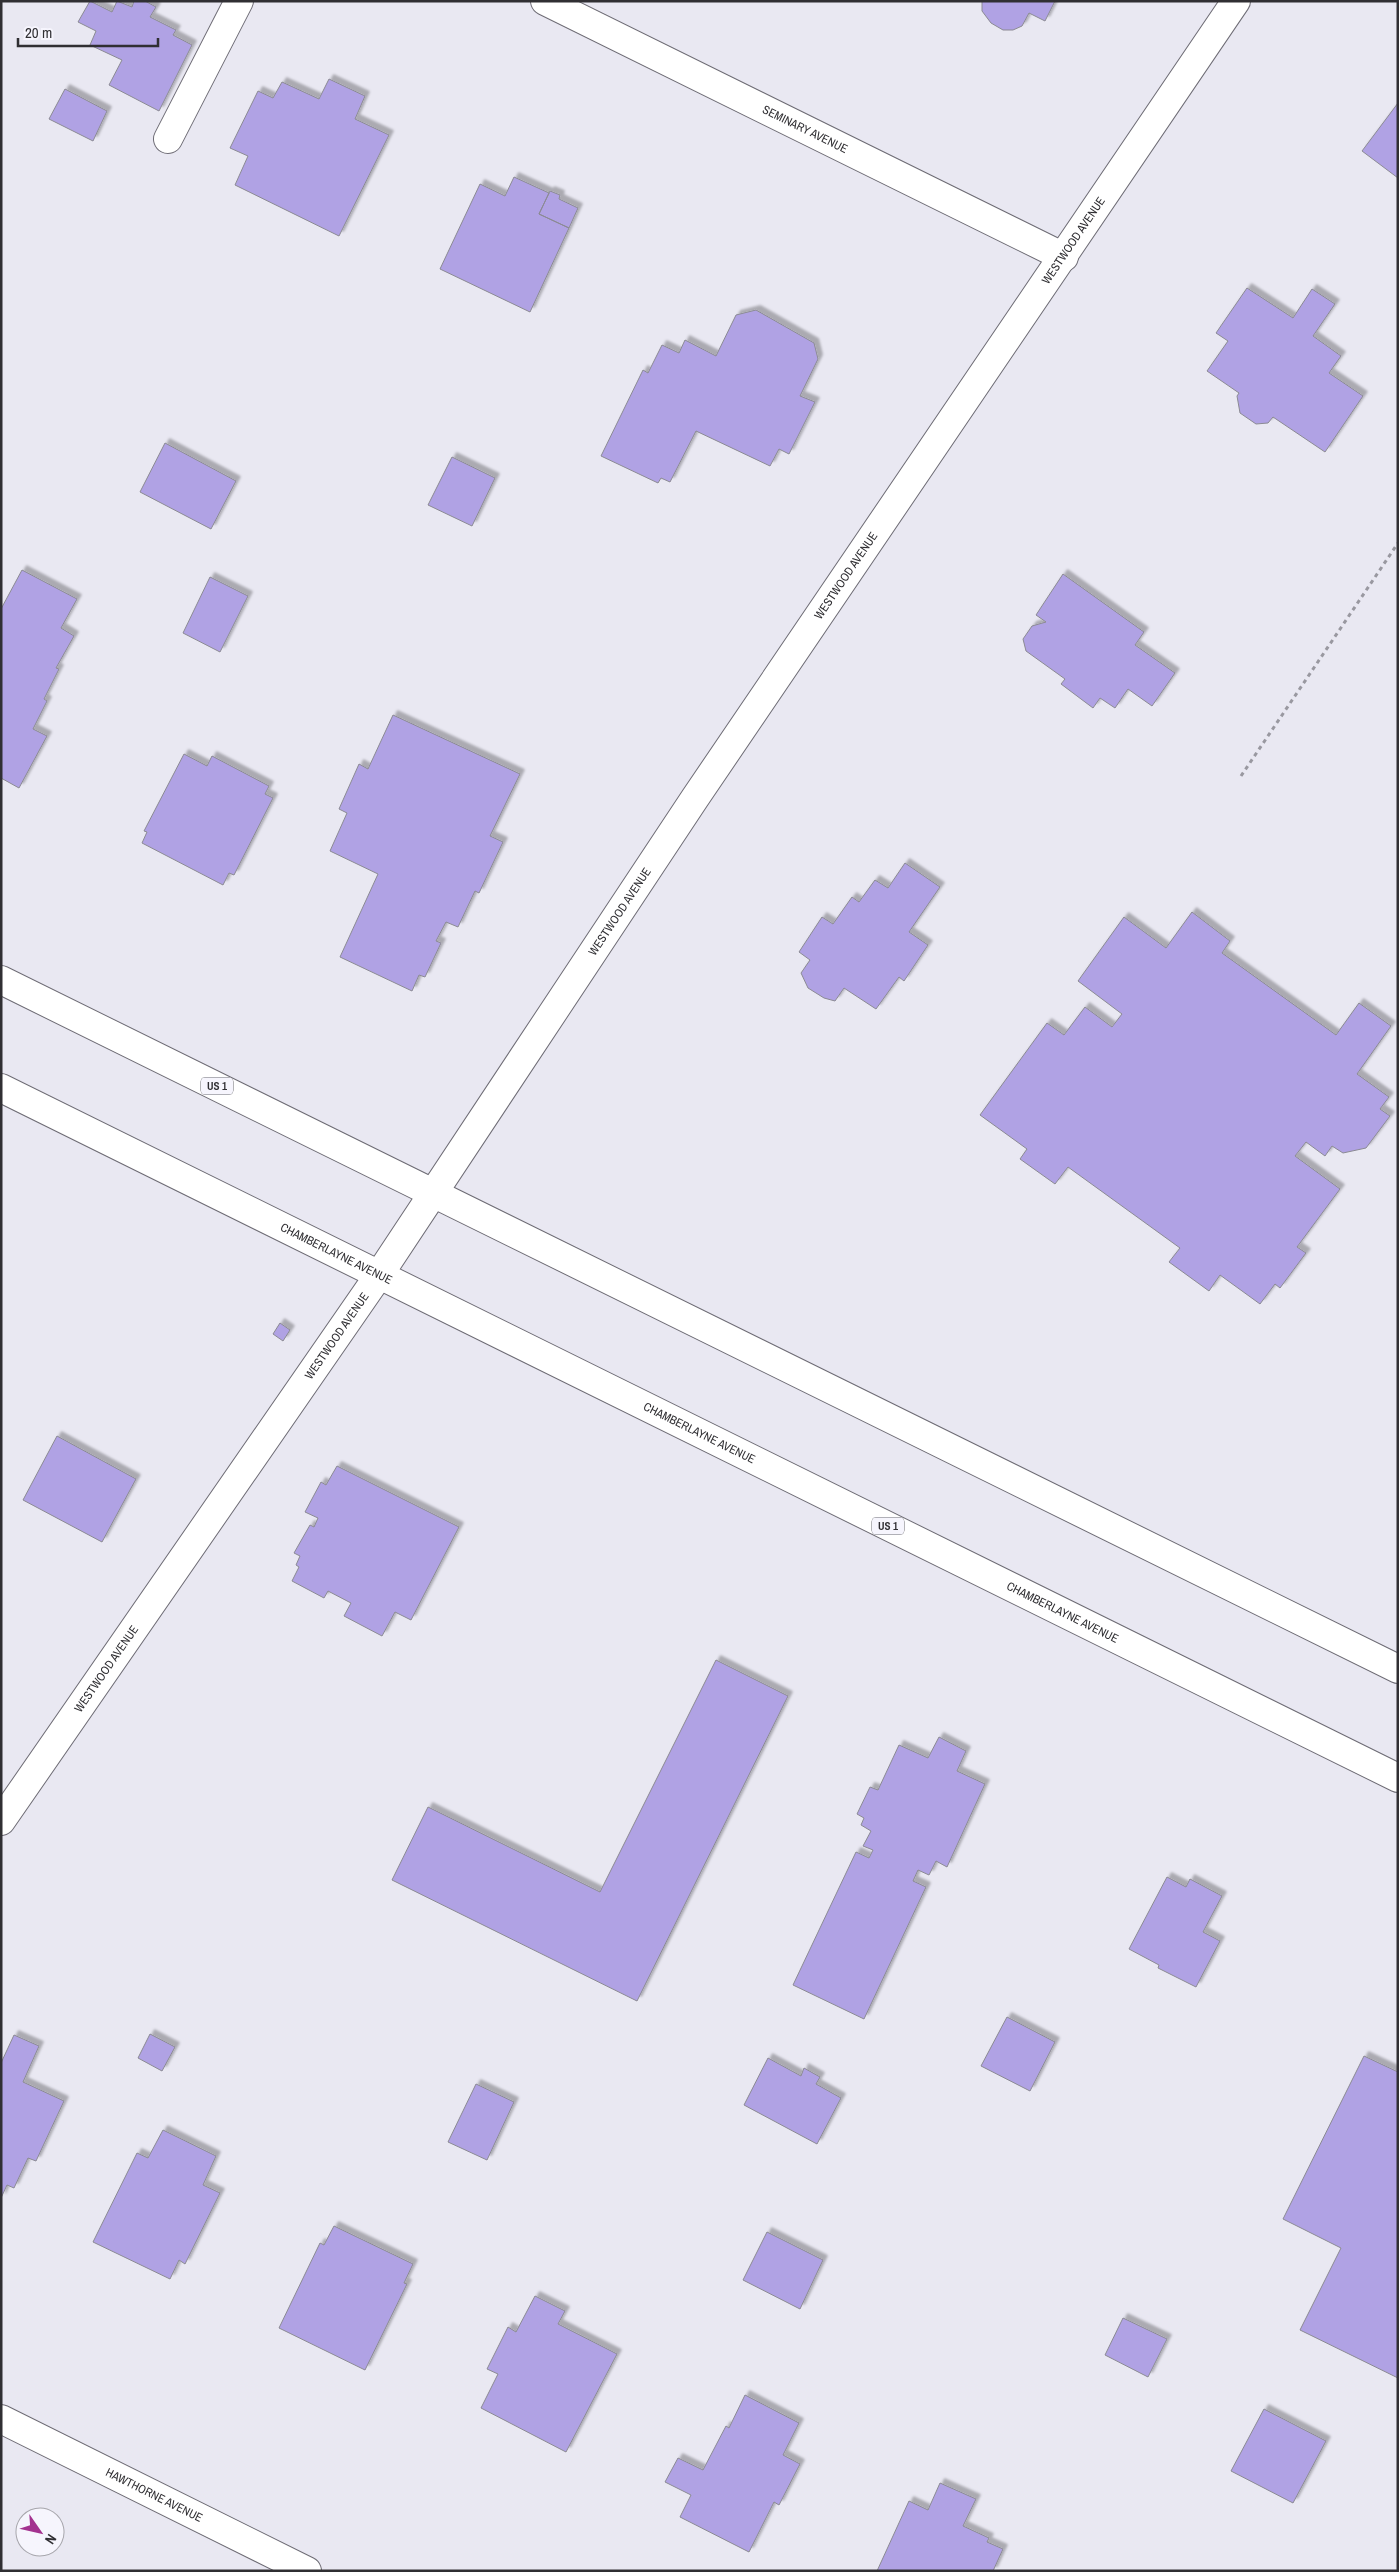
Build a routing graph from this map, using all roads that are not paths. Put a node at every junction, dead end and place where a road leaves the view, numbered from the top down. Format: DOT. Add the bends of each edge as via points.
graph roads {
  1 [pos="239,1"];
  2 [pos="545,1"];
  3 [pos="1236,1"];
  4 [pos="168,139"];
  5 [pos="1064,257"];
  6 [pos="1,980"];
  7 [pos="1,1088"];
  8 [pos="433,1193"];
  9 [pos="378,1275"];
  10 [pos="1398,1669"];
  11 [pos="1398,1778"];
  12 [pos="1,1821"];
  13 [pos="1,2420"];
  14 [pos="307,2571"];
  1 -- 4 [label="street"];
  2 -- 5 [label="street, SEMINARY AVENUE"];
  3 -- 5 [label="street, WESTWOOD AVENUE"];
  5 -- 8 [label="street, WESTWOOD AVENUE" via="783,668"];
  6 -- 8 [label="street, US 1"];
  7 -- 9 [label="street, CHAMBERLAYNE AVENUE / US 1"];
  8 -- 9 [label="street, WESTWOOD AVENUE"];
  8 -- 10 [label="street, US 1"];
  9 -- 11 [label="street, CHAMBERLAYNE AVENUE / US 1"];
  9 -- 12 [label="street, WESTWOOD AVENUE"];
  13 -- 14 [label="street, HAWTHORNE AVENUE"];
}
